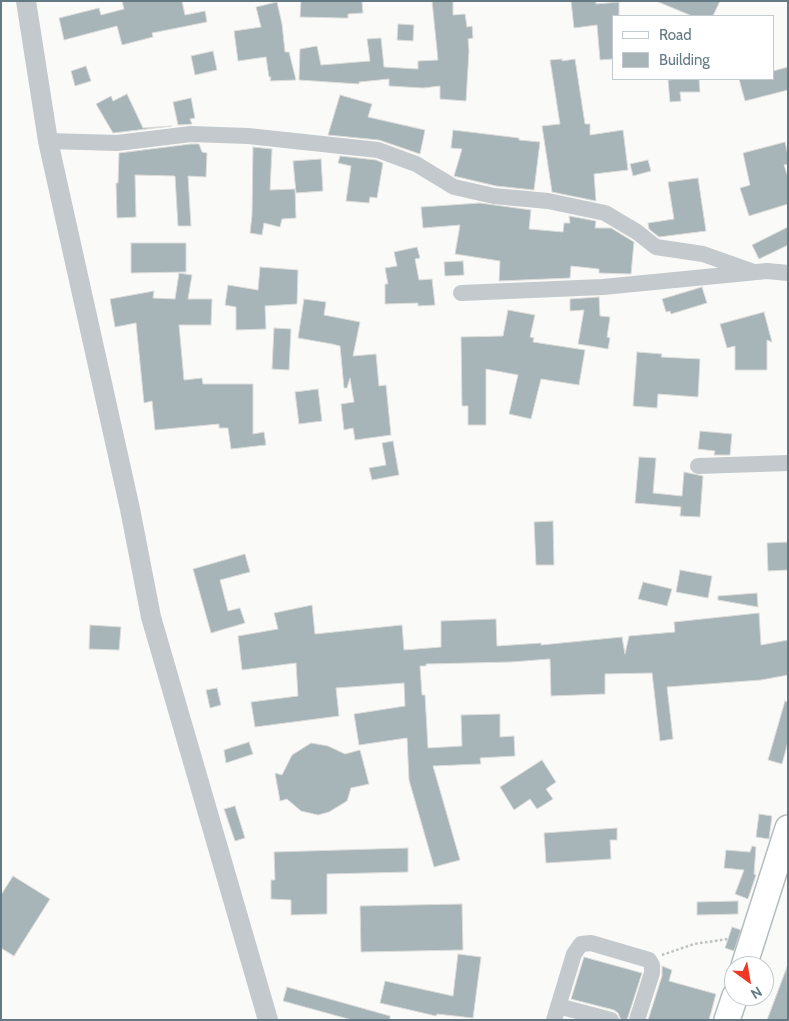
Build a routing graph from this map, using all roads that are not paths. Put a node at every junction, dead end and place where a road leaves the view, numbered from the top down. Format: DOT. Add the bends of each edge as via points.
graph roads {
  1 [pos="26,1"];
  2 [pos="48,141"];
  3 [pos="754,272"];
  4 [pos="788,273"];
  5 [pos="461,293"];
  6 [pos="788,463"];
  7 [pos="698,466"];
  8 [pos="786,838"];
  9 [pos="747,956"];
  10 [pos="732,1006"];
  11 [pos="556,1013"];
  12 [pos="268,1020"];
  13 [pos="611,1020"];
  14 [pos="637,1020"];
  15 [pos="727,1020"];
  1 -- 2 [label="street"];
  2 -- 3 [label="street" via="117,143 191,134 248,136 378,150 416,164 454,187 605,213 656,247 704,254"];
  2 -- 12 [label="street" via="151,617"];
  3 -- 4 [label="street"];
  3 -- 5 [label="street" via="603,286"];
  6 -- 7 [label="street"];
  8 -- 9 [label="main road"];
  10 -- 15 [label="main road"];
  11 -- 13 [label="street"];
  11 -- 14 [label="street" via="574,954 581,944 591,943 649,960 652,965"];
}
